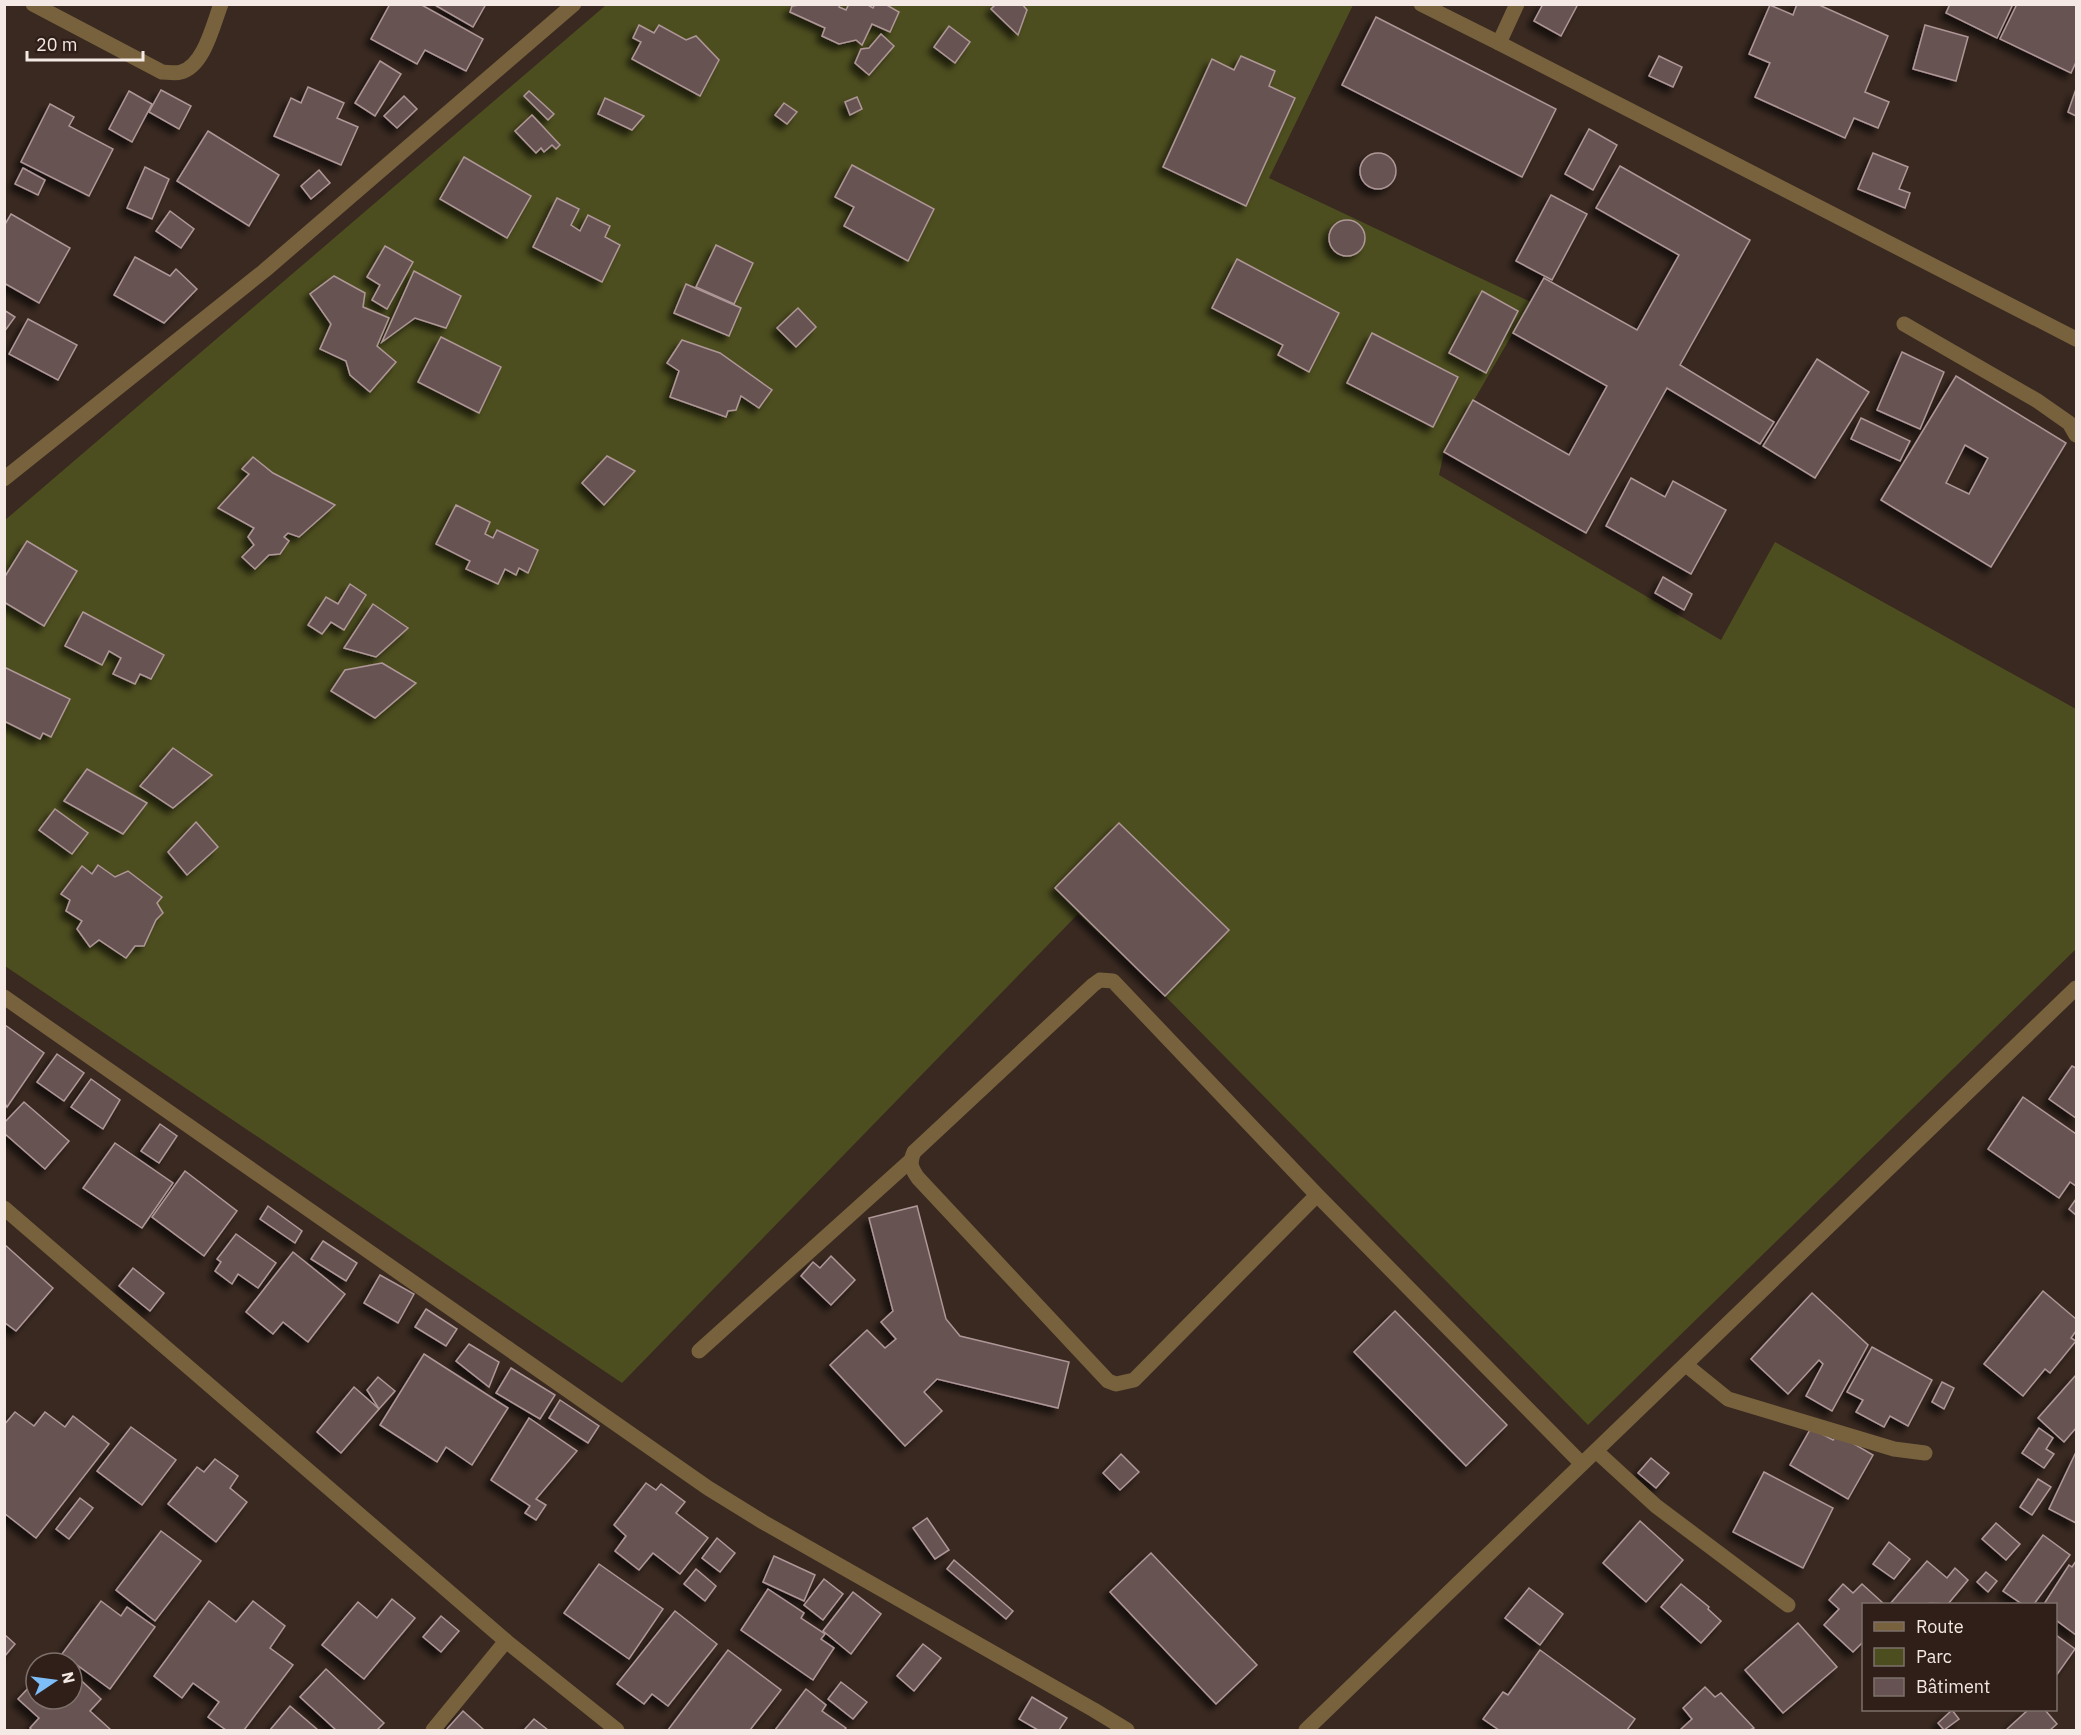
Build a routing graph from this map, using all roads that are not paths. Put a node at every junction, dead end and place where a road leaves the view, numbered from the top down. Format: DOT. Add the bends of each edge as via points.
graph roads {
  1 [pos="33,4"];
  2 [pos="221,4"];
  3 [pos="574,4"];
  4 [pos="1421,4"];
  5 [pos="1518,4"];
  6 [pos="1499,43"];
  7 [pos="1904,324"];
  8 [pos="2076,339"];
  9 [pos="2076,435"];
  10 [pos="4,479"];
  11 [pos="2076,988"];
  12 [pos="4,997"];
  13 [pos="910,1161"];
  14 [pos="1317,1195"];
  15 [pos="4,1208"];
  16 [pos="699,1351"];
  17 [pos="1686,1365"];
  18 [pos="1596,1451"];
  19 [pos="1925,1453"];
  20 [pos="1582,1464"];
  21 [pos="1788,1605"];
  22 [pos="506,1641"];
  23 [pos="433,1731"];
  24 [pos="617,1731"];
  25 [pos="1127,1731"];
  26 [pos="1306,1731"];
  1 -- 2 [label="street" via="162,72 180,73 193,66 202,53"];
  3 -- 10 [label="street" via="264,271"];
  4 -- 6 [label="street"];
  5 -- 6 [label="street"];
  6 -- 8 [label="street"];
  7 -- 9 [label="street" via="2036,400 2069,423"];
  11 -- 17 [label="street"];
  12 -- 25 [label="street" via="708,1488"];
  13 -- 14 [label="street" via="914,1152 1093,985 1108,980"];
  13 -- 14 [label="street" via="918,1178 1108,1381 1116,1384 1134,1380"];
  13 -- 16 [label="street"];
  14 -- 20 [label="street"];
  15 -- 22 [label="street"];
  17 -- 18 [label="street"];
  17 -- 19 [label="street" via="1728,1399 1894,1449"];
  18 -- 20 [label="street"];
  18 -- 21 [label="street" via="1656,1506"];
  20 -- 26 [label="street"];
  22 -- 23 [label="street"];
  22 -- 24 [label="street"];
}
